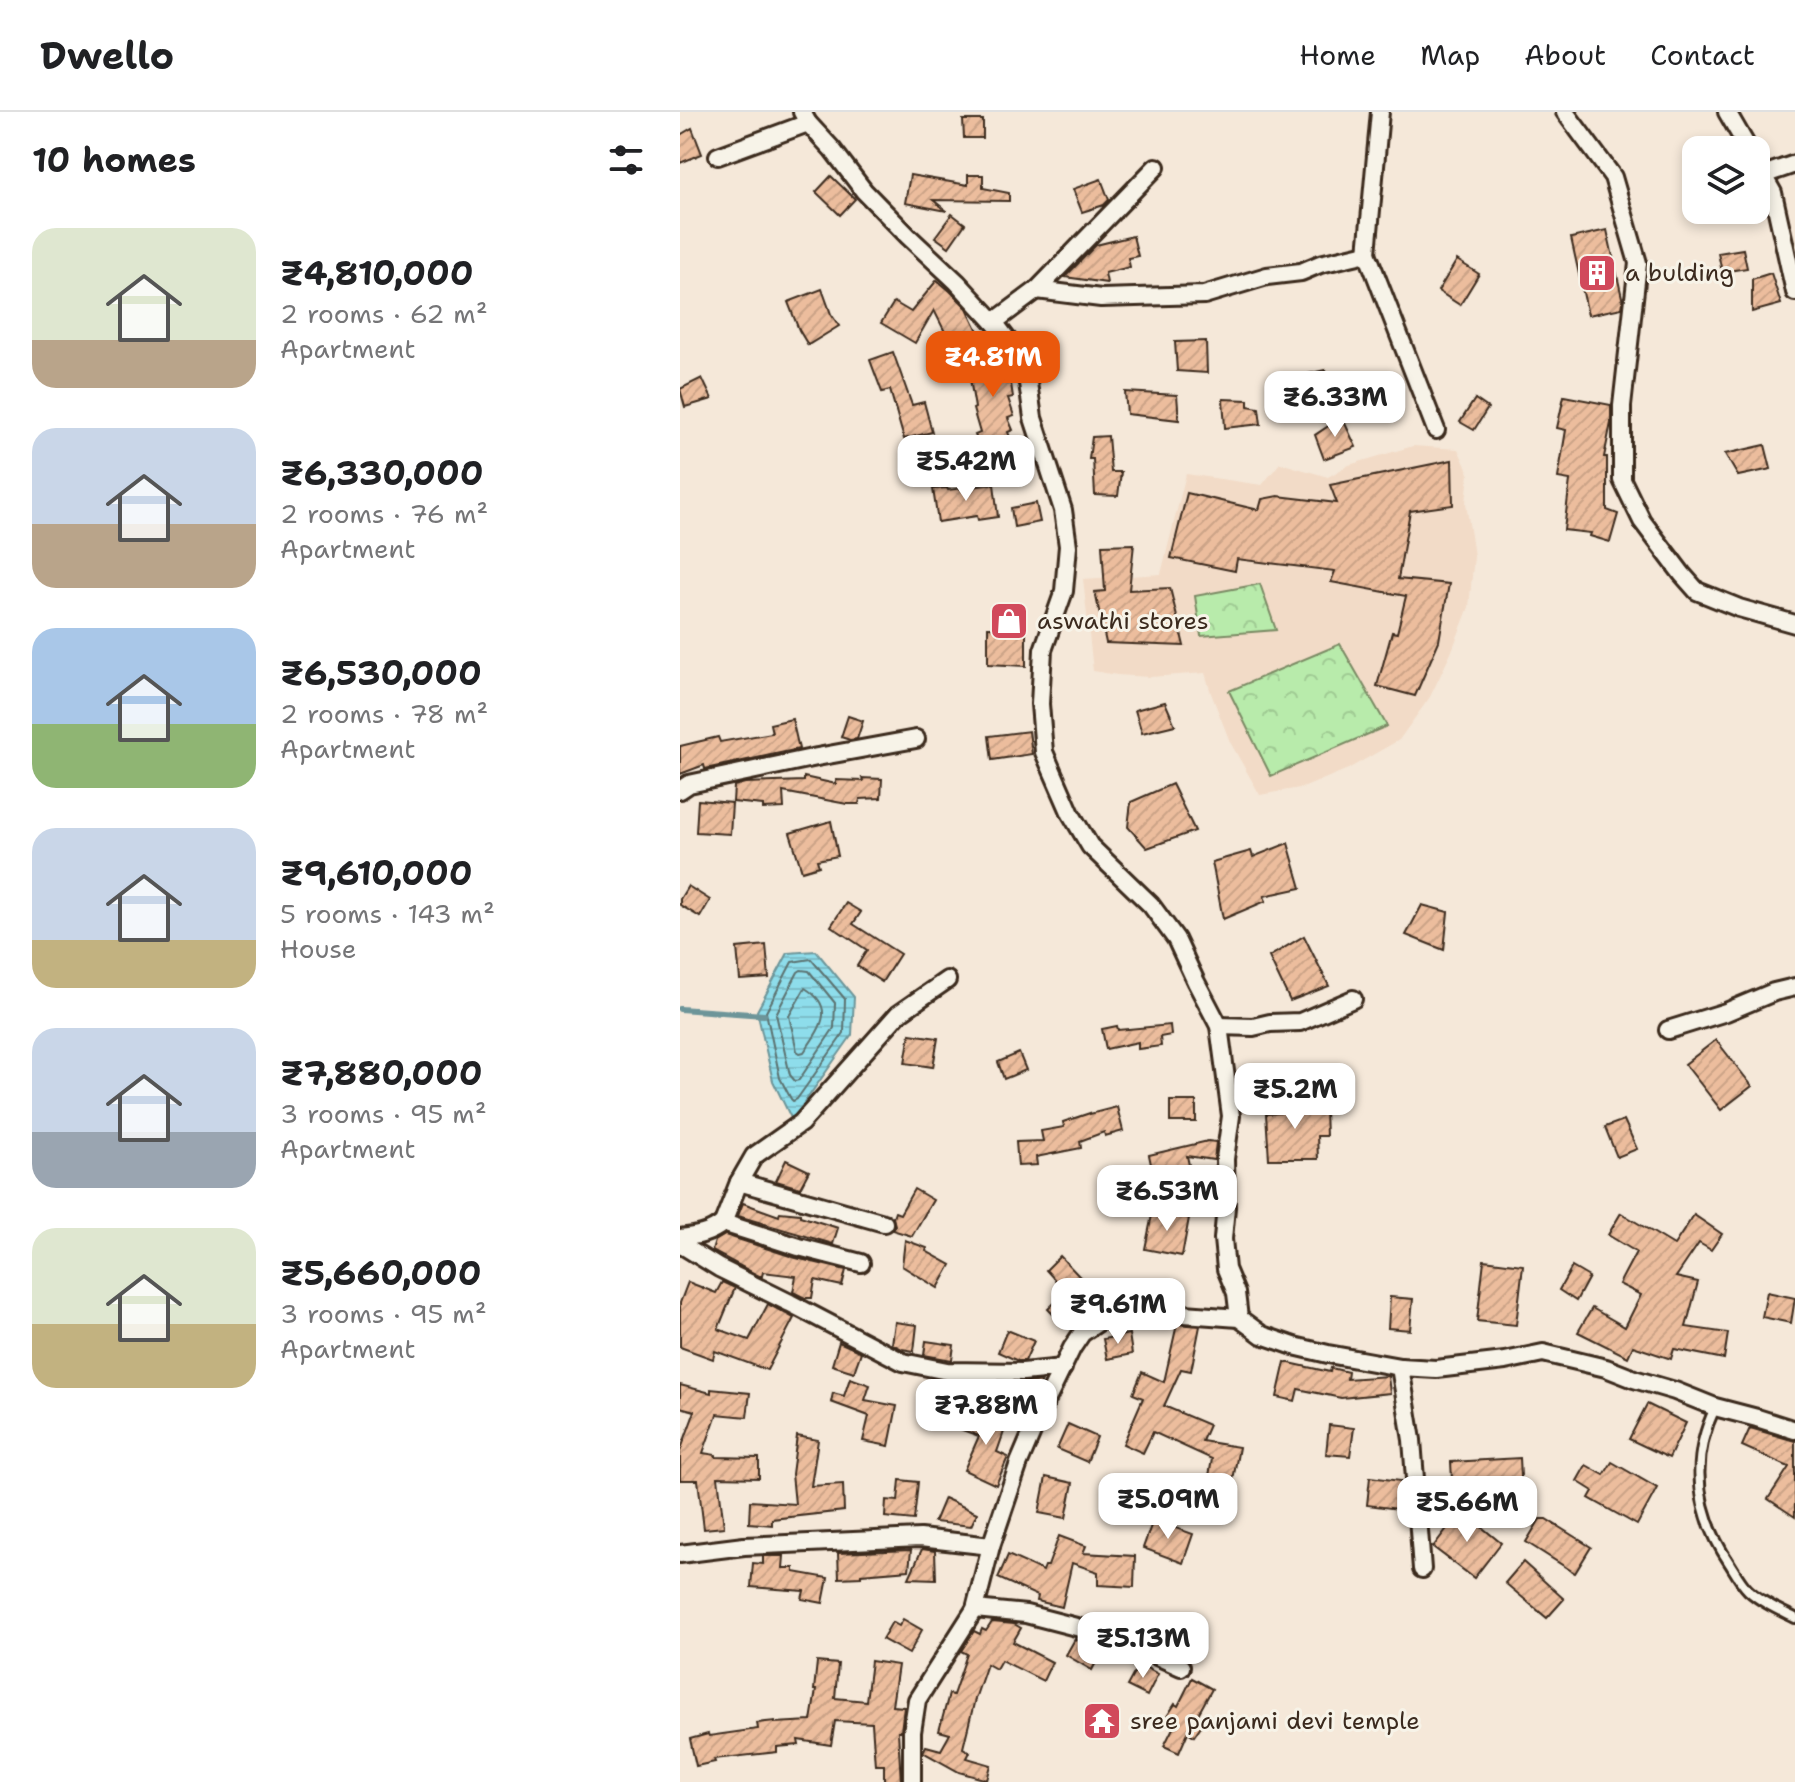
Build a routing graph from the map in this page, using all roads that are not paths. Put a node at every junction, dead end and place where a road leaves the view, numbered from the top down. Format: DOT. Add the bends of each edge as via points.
graph roads {
  1 [pos="1380,112"];
  2 [pos="1565,112"];
  3 [pos="1733,116"];
  4 [pos="805,118"];
  5 [pos="1742,136"];
  6 [pos="718,156"];
  7 [pos="1795,164"];
  8 [pos="1156,167"];
  9 [pos="1770,167"];
  10 [pos="1770,188"];
  11 [pos="1367,253"];
  12 [pos="1037,290"];
  13 [pos="1795,292"];
  14 [pos="994,322"];
  15 [pos="1436,430"];
  16 [pos="1795,624"];
  17 [pos="916,739"];
  18 [pos="680,790"];
  19 [pos="947,980"];
  20 [pos="1795,987"];
  21 [pos="1353,999"];
  22 [pos="1219,1026"];
  23 [pos="1668,1030"];
  24 [pos="739,1182"];
  25 [pos="723,1223"];
  26 [pos="884,1223"];
  27 [pos="680,1241"];
  28 [pos="861,1263"];
  29 [pos="1239,1318"];
  30 [pos="1400,1367"];
  31 [pos="1063,1368"];
  32 [pos="1715,1407"];
  33 [pos="1795,1430"];
  34 [pos="991,1546"];
  35 [pos="680,1554"];
  36 [pos="1422,1569"];
  37 [pos="975,1609"];
  38 [pos="1795,1618"];
  39 [pos="1181,1667"];
  40 [pos="912,1782"];
  1 -- 11 [label="street"];
  2 -- 16 [label="street" via="1613,177 1638,263 1622,406 1622,480 1642,521 1697,591"];
  3 -- 5 [label="street"];
  4 -- 6 [label="street"];
  4 -- 14 [label="street" via="864,191"];
  7 -- 9 [label="street"];
  8 -- 12 [label="street"];
  10 -- 13 [label="street"];
  11 -- 12 [label="street" via="1204,295 1101,298"];
  11 -- 15 [label="street"];
  12 -- 14 [label="street"];
  14 -- 22 [label="street" via="1028,383 1068,546 1064,591 1043,650 1044,752 1090,846 1151,905 1176,939"];
  17 -- 18 [label="street"];
  19 -- 24 [label="street" via="898,1014 801,1123 754,1156"];
  20 -- 23 [label="street"];
  21 -- 22 [label="street" via="1300,1022"];
  22 -- 29 [label="street" via="1231,1116 1223,1239"];
  24 -- 25 [label="street"];
  24 -- 26 [label="street"];
  25 -- 27 [label="street"];
  25 -- 28 [label="street"];
  27 -- 31 [label="street" via="719,1268 903,1362 947,1371"];
  29 -- 30 [label="street" via="1262,1335 1294,1346"];
  29 -- 31 [label="street" via="1143,1311 1103,1319 1082,1333"];
  30 -- 32 [label="street" via="1436,1369 1543,1353 1606,1368"];
  30 -- 36 [label="street" via="1412,1440"];
  31 -- 34 [label="street" via="1019,1463"];
  32 -- 33 [label="street"];
  32 -- 38 [label="lane" via="1698,1469 1706,1517 1747,1589"];
  34 -- 35 [label="street" via="920,1538 834,1540"];
  34 -- 37 [label="street"];
  37 -- 39 [label="street" via="1026,1614 1084,1629"];
  37 -- 40 [label="street" via="917,1700"];
}
